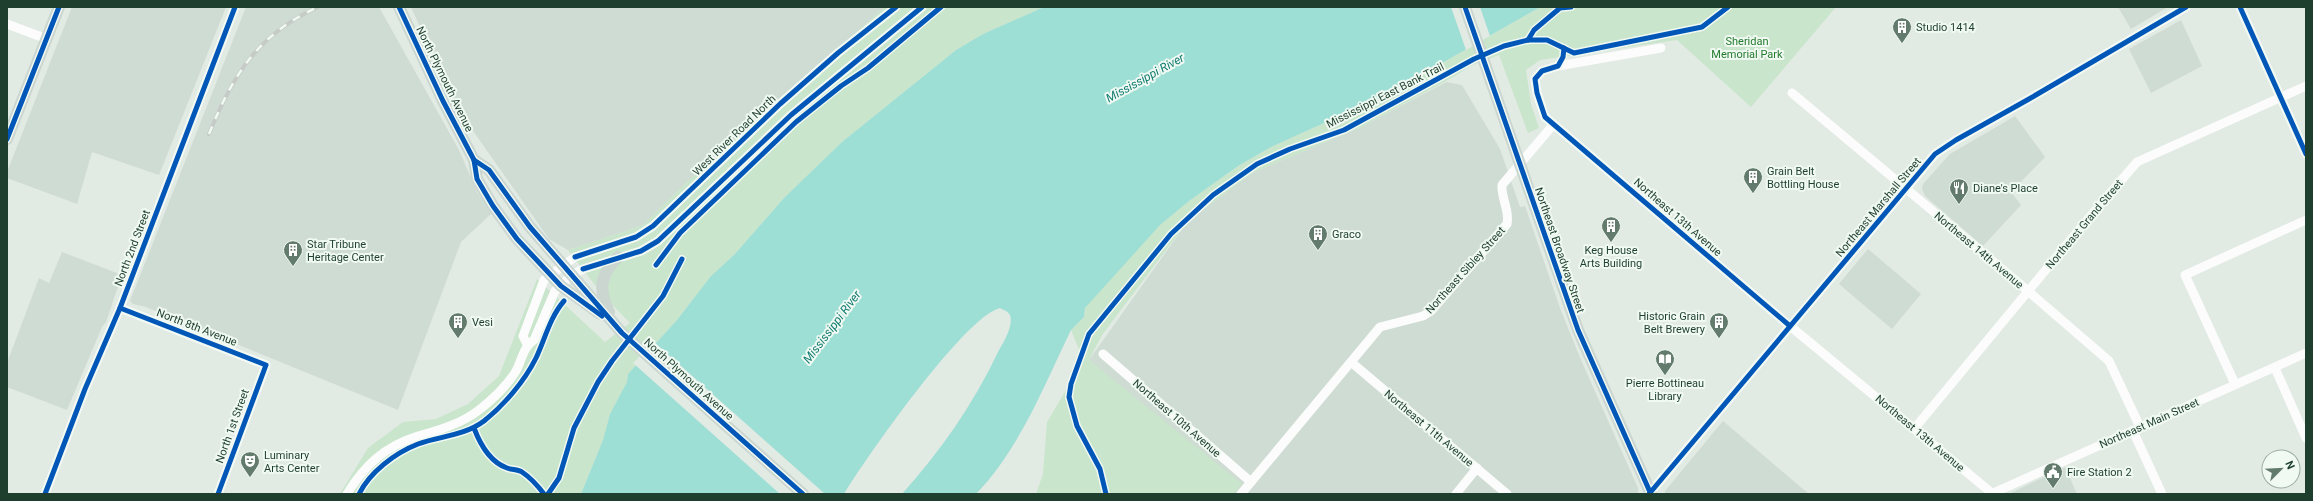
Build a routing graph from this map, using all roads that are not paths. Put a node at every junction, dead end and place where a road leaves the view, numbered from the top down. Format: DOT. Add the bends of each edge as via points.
graph roads {
  1 [pos="59,7"];
  2 [pos="235,7"];
  3 [pos="399,7"];
  4 [pos="896,7"];
  5 [pos="922,7"];
  6 [pos="1465,7"];
  7 [pos="2186,7"];
  8 [pos="2240,7"];
  9 [pos="7,24"];
  10 [pos="47,40"];
  11 [pos="1661,48"];
  12 [pos="2306,86"];
  13 [pos="1792,93"];
  14 [pos="2280,98"];
  15 [pos="780,104"];
  16 [pos="791,115"];
  17 [pos="1553,125"];
  18 [pos="7,139"];
  19 [pos="2306,154"];
  20 [pos="474,160"];
  21 [pos="692,188"];
  22 [pos="1906,188"];
  23 [pos="703,199"];
  24 [pos="2306,220"];
  25 [pos="618,257"];
  26 [pos="563,265"];
  27 [pos="550,275"];
  28 [pos="572,275"];
  29 [pos="561,286"];
  30 [pos="2029,291"];
  31 [pos="120,308"];
  32 [pos="1790,326"];
  33 [pos="618,329"];
  34 [pos="528,344"];
  35 [pos="1103,354"];
  36 [pos="2306,354"];
  37 [pos="1351,362"];
  38 [pos="266,365"];
  39 [pos="2275,368"];
  40 [pos="2235,384"];
  41 [pos="1914,429"];
  42 [pos="2137,429"];
  43 [pos="2306,438"];
  44 [pos="1477,468"];
  45 [pos="1251,482"];
  46 [pos="1650,493"];
  47 [pos="45,494"];
  48 [pos="218,494"];
  49 [pos="347,494"];
  50 [pos="803,494"];
  51 [pos="1241,494"];
  52 [pos="1456,494"];
  53 [pos="1507,494"];
  54 [pos="1992,494"];
  55 [pos="2162,494"];
  1 -- 10 [label="main road"];
  2 -- 31 [label="street, North 2nd Street"];
  3 -- 20 [label="main road, North Plymouth Avenue"];
  4 -- 15 [label="street, West River Road North"];
  5 -- 16 [label="street"];
  6 -- 46 [label="main road, Northeast Broadway Street" via="1578,330"];
  7 -- 22 [label="street, Northeast Marshall Street" via="1945,147"];
  8 -- 14 [label="street"];
  9 -- 10 [label="street"];
  10 -- 18 [label="main road"];
  11 -- 17 [label="street, Northeast 13th Avenue" via="1542,71 1535,79 1537,93 1545,117"];
  12 -- 14 [label="street, Northeast Grand Street"];
  13 -- 22 [label="street, Northeast 14th Avenue"];
  14 -- 19 [label="street"];
  14 -- 30 [label="street, Northeast Grand Street" via="2137,162"];
  15 -- 16 [label="street"];
  15 -- 21 [label="street, West River Road North"];
  16 -- 23 [label="street"];
  17 -- 32 [label="street, Northeast 13th Avenue"];
  17 -- 37 [label="street, Northeast Sibley Street" via="1502,185 1501,194 1508,217 1507,224 1431,311 1424,316 1380,327"];
  20 -- 26 [label="main road, North Plymouth Avenue" via="489,170 530,227"];
  20 -- 27 [label="main road, North Plymouth Avenue" via="477,179 493,206 517,239"];
  21 -- 23 [label="street"];
  21 -- 26 [label="street, West River Road North" via="653,226 636,237 575,257"];
  22 -- 30 [label="street, Northeast 14th Avenue"];
  22 -- 32 [label="street, Northeast Marshall Street"];
  23 -- 25 [label="street" via="658,241 641,251"];
  24 -- 40 [label="street" via="2185,275"];
  25 -- 28 [label="street"];
  25 -- 33 [label="main road" via="609,266 602,286 602,299"];
  26 -- 27 [label="street, West River Road North"];
  26 -- 28 [label="main road, North Plymouth Avenue"];
  27 -- 29 [label="main road, North Plymouth Avenue"];
  27 -- 34 [label="street" via="544,280 524,336"];
  28 -- 29 [label="street"];
  28 -- 33 [label="main road, North Plymouth Avenue"];
  29 -- 33 [label="main road, North Plymouth Avenue"];
  29 -- 34 [label="street" via="554,291 534,340"];
  30 -- 41 [label="street, Northeast Grand Street"];
  30 -- 42 [label="street, Northeast 14th Avenue" via="2109,361 2116,372"];
  31 -- 38 [label="street, North 8th Avenue"];
  31 -- 47 [label="street, North 2nd Street" via="84,389"];
  32 -- 41 [label="street, Northeast 13th Avenue"];
  32 -- 46 [label="street, Northeast Marshall Street"];
  33 -- 50 [label="main road, North Plymouth Avenue"];
  34 -- 49 [label="street" via="516,371 488,403 454,424 402,442 388,450 362,471"];
  35 -- 45 [label="street, Northeast 10th Avenue"];
  36 -- 39 [label="street, Northeast Main Street"];
  37 -- 44 [label="street, Northeast 11th Avenue"];
  37 -- 45 [label="street, Northeast Sibley Street"];
  38 -- 48 [label="street, North 1st Street"];
  39 -- 40 [label="street, Northeast Main Street"];
  39 -- 43 [label="street"];
  40 -- 42 [label="street, Northeast Main Street"];
  41 -- 54 [label="street, Northeast 13th Avenue"];
  42 -- 54 [label="street, Northeast Main Street"];
  42 -- 55 [label="street, Northeast 14th Avenue"];
  44 -- 52 [label="street"];
  44 -- 53 [label="street, Northeast 11th Avenue"];
  45 -- 51 [label="street, Northeast Sibley Street"];
}
